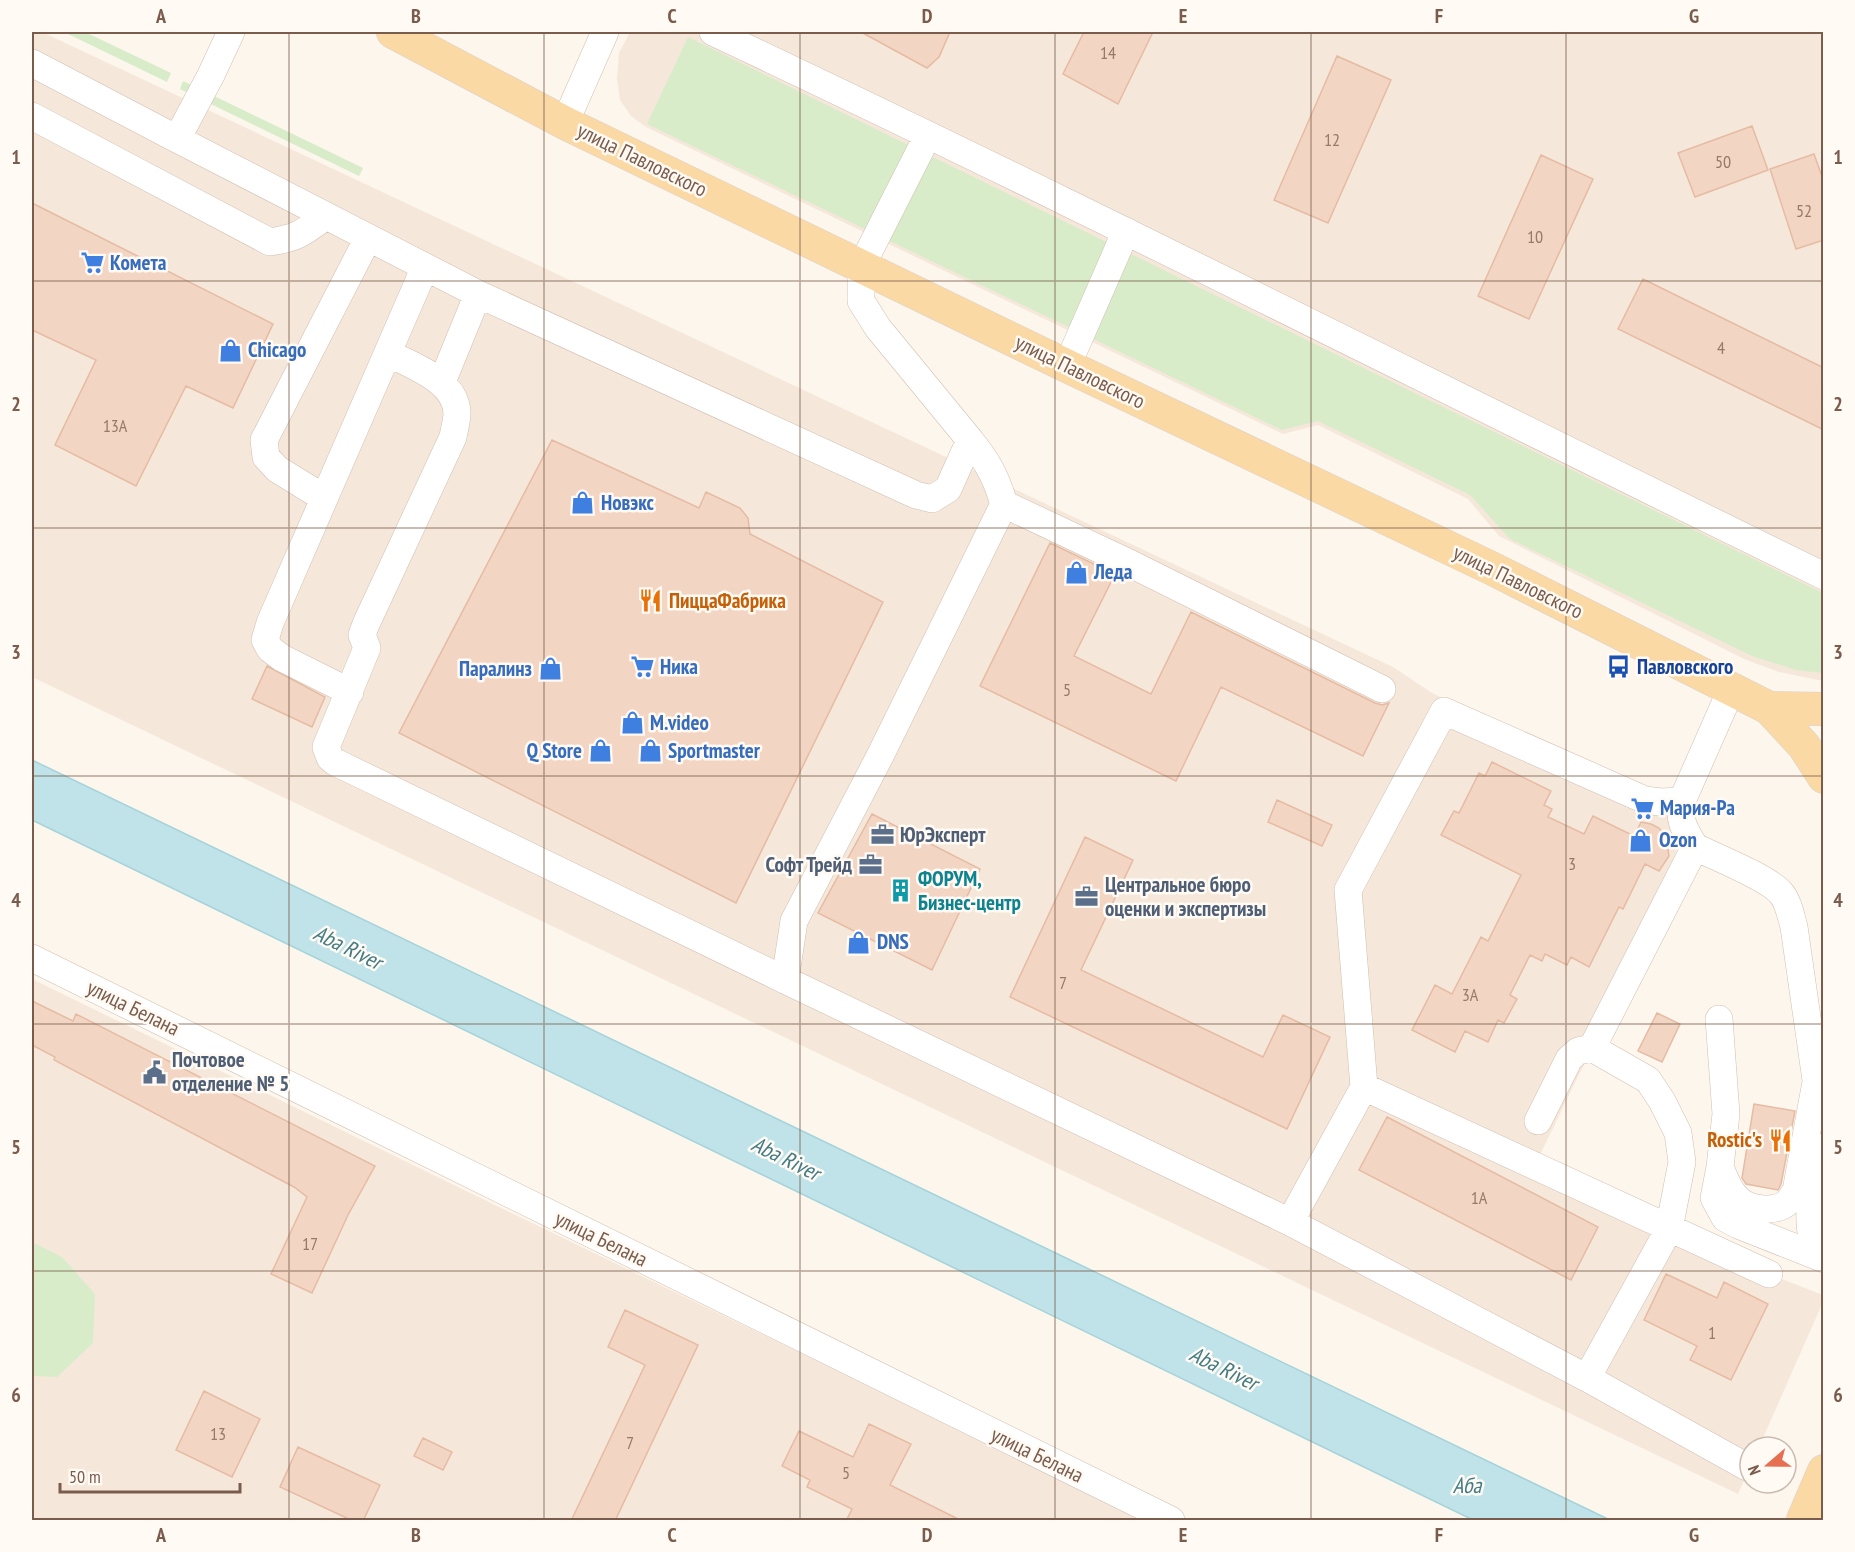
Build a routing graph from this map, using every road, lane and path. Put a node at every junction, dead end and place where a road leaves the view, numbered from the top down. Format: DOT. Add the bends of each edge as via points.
graph roads {
  1 [pos="231,32"];
  2 [pos="393,32"];
  3 [pos="605,32"];
  4 [pos="713,32"];
  5 [pos="746,41"];
  6 [pos="32,63"];
  7 [pos="32,116"];
  8 [pos="565,123"];
  9 [pos="928,135"];
  10 [pos="177,139"];
  11 [pos="326,216"];
  12 [pos="1126,231"];
  13 [pos="368,238"];
  14 [pos="425,267"];
  15 [pos="861,267"];
  16 [pos="478,294"];
  17 [pos="388,353"];
  18 [pos="1067,366"];
  19 [pos="442,382"];
  20 [pos="970,440"];
  21 [pos="324,498"];
  22 [pos="1004,504"];
  23 [pos="1824,576"];
  24 [pos="1382,689"];
  25 [pos="1731,690"];
  26 [pos="350,692"];
  27 [pos="1769,708"];
  28 [pos="1824,709"];
  29 [pos="1824,777"];
  30 [pos="1682,801"];
  31 [pos="1695,847"];
  32 [pos="32,958"];
  33 [pos="785,980"];
  34 [pos="1719,1019"];
  35 [pos="1592,1048"];
  36 [pos="1816,1080"];
  37 [pos="1364,1087"];
  38 [pos="1824,1107"];
  39 [pos="1538,1121"];
  40 [pos="1824,1146"];
  41 [pos="1720,1167"];
  42 [pos="1290,1222"];
  43 [pos="1669,1229"];
  44 [pos="1824,1257"];
  45 [pos="1769,1274"];
  46 [pos="1587,1378"];
  47 [pos="1738,1462"];
  48 [pos="1824,1471"];
  49 [pos="1171,1521"];
  50 [pos="1803,1521"];
  1 -- 10 [label="street"];
  2 -- 8 [label="main road, улица Павловского"];
  3 -- 8 [label="street"];
  4 -- 5 [label="street"];
  5 -- 9 [label="street"];
  6 -- 10 [label="street"];
  7 -- 11 [label="street" via="270,242 291,239"];
  8 -- 15 [label="main road, улица Павловского"];
  9 -- 12 [label="street"];
  9 -- 15 [label="street"];
  10 -- 11 [label="street"];
  11 -- 13 [label="street"];
  12 -- 18 [label="street"];
  12 -- 23 [label="street"];
  13 -- 14 [label="street"];
  13 -- 21 [label="street" via="264,440 266,457 277,469"];
  14 -- 16 [label="street"];
  14 -- 17 [label="street"];
  15 -- 18 [label="main road, улица Павловского"];
  15 -- 20 [label="street" via="861,301 878,328"];
  16 -- 19 [label="street"];
  16 -- 20 [label="street" via="915,495 932,499 948,489"];
  17 -- 19 [label="street"];
  17 -- 21 [label="street"];
  18 -- 25 [label="main road, улица Павловского" via="1491,568"];
  19 -- 26 [label="street" via="457,412 453,437 366,624 362,635 368,648"];
  20 -- 22 [label="street" via="986,459"];
  21 -- 26 [label="street" via="265,640 282,658"];
  22 -- 24 [label="street"];
  22 -- 33 [label="street" via="794,921"];
  25 -- 27 [label="main road, улица Павловского"];
  25 -- 30 [label="street"];
  26 -- 33 [label="street" via="326,747 335,762"];
  27 -- 28 [label="main road, улица Павловского"];
  27 -- 29 [label="main road, улица Павловского" via="1804,746"];
  30 -- 31 [label="street" via="1682,827"];
  30 -- 37 [label="street" via="1645,800 1444,711 1347,890"];
  31 -- 35 [label="street"];
  31 -- 36 [label="street" via="1781,892 1794,927"];
  32 -- 49 [label="street, улица Белана"];
  33 -- 42 [label="street"];
  34 -- 41 [label="street" via="1726,1114"];
  35 -- 39 [label="street" via="1578,1051 1569,1059"];
  35 -- 43 [label="street" via="1648,1080 1678,1133 1682,1162"];
  36 -- 38 [label="street"];
  36 -- 41 [label="street" via="1796,1191 1786,1204 1772,1209 1740,1202"];
  37 -- 42 [label="street"];
  37 -- 43 [label="street"];
  40 -- 44 [label="street" via="1809,1213 1810,1231"];
  41 -- 44 [label="street" via="1714,1198 1725,1218"];
  42 -- 46 [label="street"];
  43 -- 45 [label="street"];
  43 -- 46 [label="street"];
  46 -- 47 [label="street"];
  48 -- 50 [label="main road"];
}
